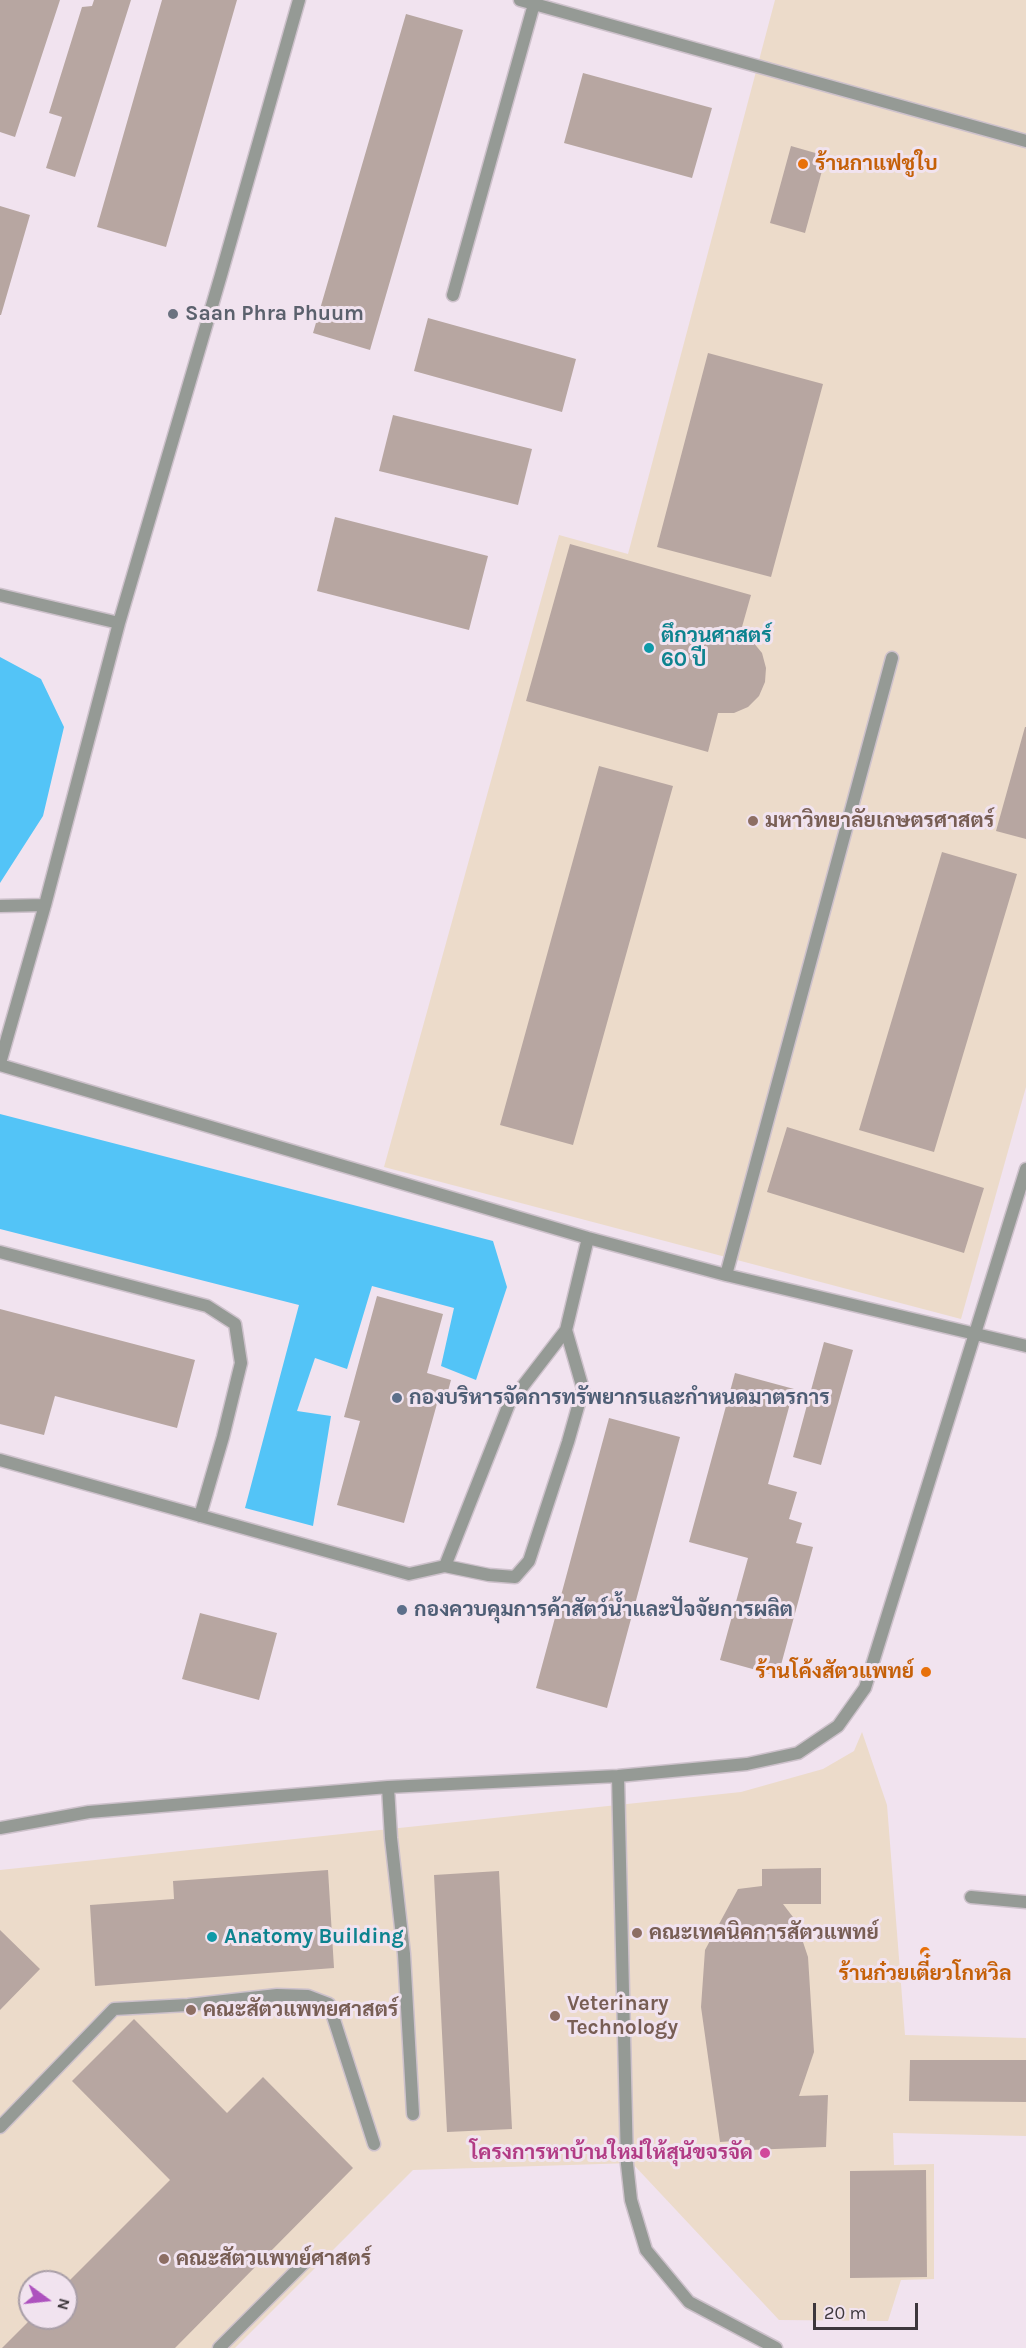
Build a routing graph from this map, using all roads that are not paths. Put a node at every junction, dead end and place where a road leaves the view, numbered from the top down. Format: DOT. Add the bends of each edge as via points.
graph roads {
  1 [pos="299,0"];
  2 [pos="520,0"];
  3 [pos="534,4"];
  4 [pos="1026,141"];
  5 [pos="453,296"];
  6 [pos="0,595"];
  7 [pos="119,623"];
  8 [pos="892,658"];
  9 [pos="45,905"];
  10 [pos="0,906"];
  11 [pos="0,1064"];
  12 [pos="1026,1169"];
  13 [pos="588,1238"];
  14 [pos="0,1252"];
  15 [pos="726,1275"];
  16 [pos="566,1330"];
  17 [pos="976,1333"];
  18 [pos="1026,1346"];
  19 [pos="0,1460"];
  20 [pos="200,1516"];
  21 [pos="445,1566"];
  22 [pos="618,1776"];
  23 [pos="388,1787"];
  24 [pos="0,1828"];
  25 [pos="971,1897"];
  26 [pos="1026,1902"];
  27 [pos="413,2114"];
  28 [pos="0,2127"];
  29 [pos="374,2144"];
  30 [pos="307,2260"];
  31 [pos="219,2348"];
  32 [pos="776,2348"];
  1 -- 7 [label="street"];
  2 -- 3 [label="street"];
  3 -- 4 [label="street"];
  3 -- 5 [label="street"];
  6 -- 7 [label="street"];
  7 -- 9 [label="street"];
  8 -- 15 [label="street"];
  9 -- 10 [label="street"];
  9 -- 11 [label="street"];
  11 -- 13 [label="street"];
  12 -- 17 [label="street"];
  13 -- 15 [label="street"];
  13 -- 16 [label="street"];
  14 -- 20 [label="street" via="207,1306 235,1324 241,1363"];
  15 -- 17 [label="street"];
  16 -- 21 [label="street" via="509,1404"];
  16 -- 21 [label="street" via="583,1389 529,1560 515,1577"];
  17 -- 18 [label="street"];
  17 -- 22 [label="street" via="865,1688 838,1726 798,1753 747,1764"];
  19 -- 20 [label="street"];
  20 -- 21 [label="street" via="409,1574"];
  22 -- 23 [label="street"];
  22 -- 32 [label="street" via="631,2200 646,2250 689,2302"];
  23 -- 24 [label="street" via="89,1812"];
  23 -- 27 [label="street" via="404,1954"];
  25 -- 26 [label="street"];
  28 -- 29 [label="street" via="114,2009 277,1995 308,1996 329,2004"];
  30 -- 31 [label="street"];
}
